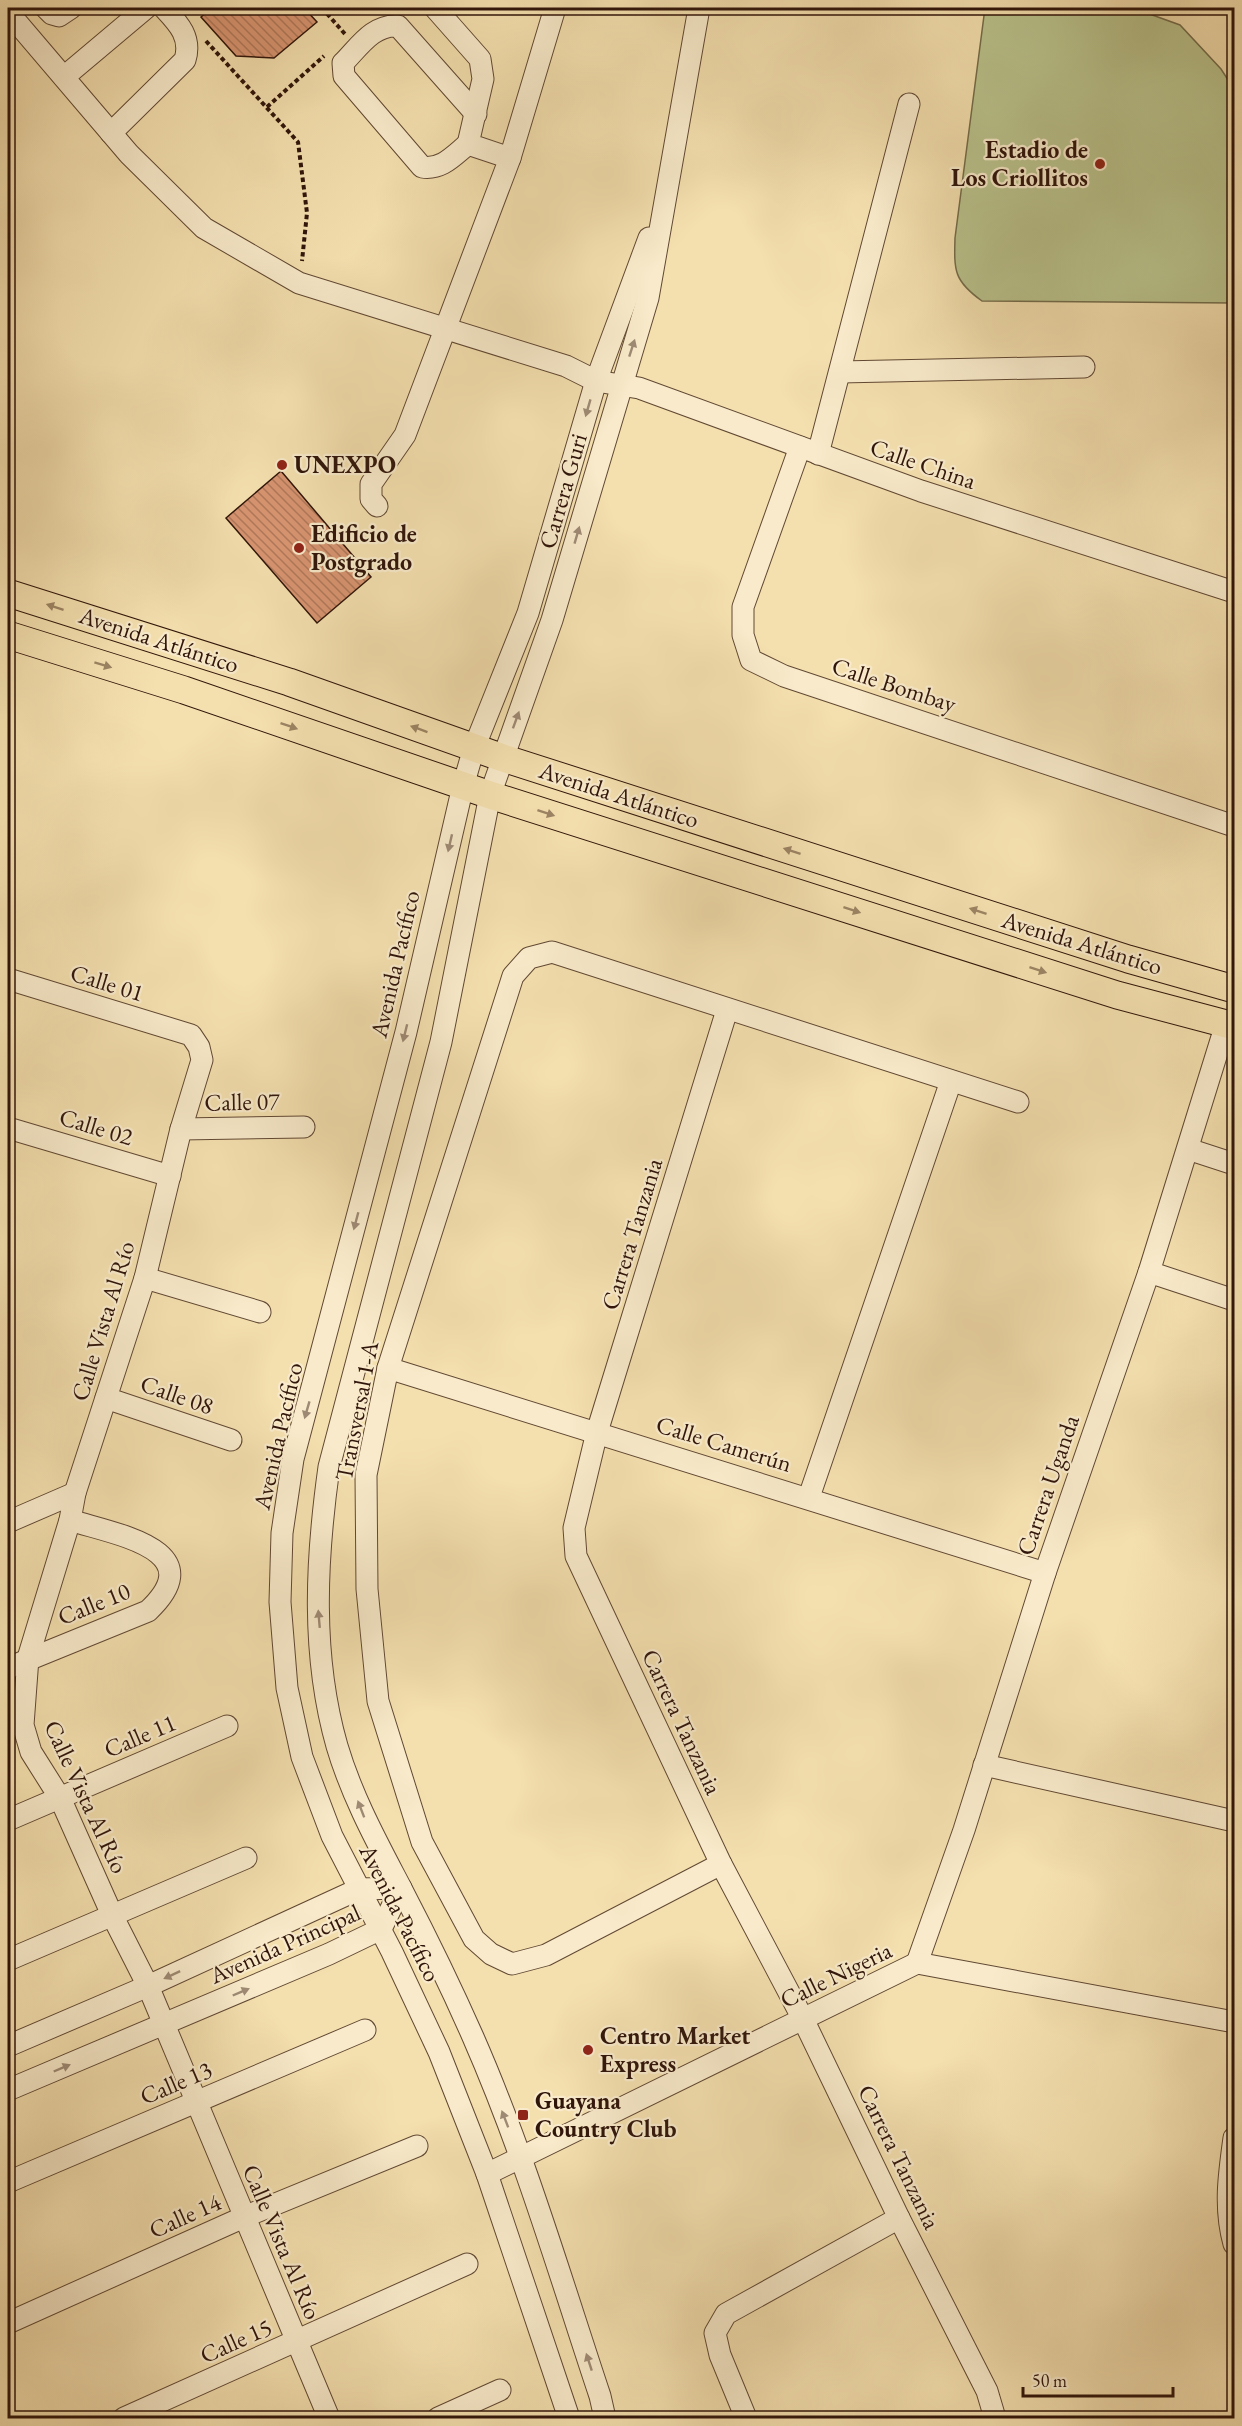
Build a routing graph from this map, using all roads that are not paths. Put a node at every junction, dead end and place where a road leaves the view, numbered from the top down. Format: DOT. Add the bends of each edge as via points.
graph roads {
  1 [pos="46,8"];
  2 [pos="71,8"];
  3 [pos="146,8"];
  4 [pos="164,8"];
  5 [pos="435,8"];
  6 [pos="555,8"];
  7 [pos="699,8"];
  8 [pos="8,12"];
  9 [pos="64,77"];
  10 [pos="909,104"];
  11 [pos="476,114"];
  12 [pos="111,133"];
  13 [pos="468,144"];
  14 [pos="510,158"];
  15 [pos="665,195"];
  16 [pos="445,330"];
  17 [pos="1084,366"];
  18 [pos="840,372"];
  19 [pos="596,381"];
  20 [pos="620,385"];
  21 [pos="809,450"];
  22 [pos="377,506"];
  23 [pos="8,592"];
  24 [pos="1234,592"];
  25 [pos="8,635"];
  26 [pos="474,748"];
  27 [pos="503,758"];
  28 [pos="463,786"];
  29 [pos="490,795"];
  30 [pos="1234,826"];
  31 [pos="8,979"];
  32 [pos="1234,989"];
  33 [pos="727,1010"];
  34 [pos="1230,1025"];
  35 [pos="191,1035"];
  36 [pos="951,1081"];
  37 [pos="1018,1102"];
  38 [pos="304,1127"];
  39 [pos="8,1128"];
  40 [pos="181,1129"];
  41 [pos="419,1129"];
  42 [pos="380,1130"];
  43 [pos="1188,1149"];
  44 [pos="1234,1164"];
  45 [pos="170,1176"];
  46 [pos="1149,1272"];
  47 [pos="145,1278"];
  48 [pos="1234,1300"];
  49 [pos="260,1312"];
  50 [pos="388,1368"];
  51 [pos="106,1398"];
  52 [pos="597,1432"];
  53 [pos="231,1440"];
  54 [pos="75,1493"];
  55 [pos="809,1497"];
  56 [pos="70,1520"];
  57 [pos="8,1522"];
  58 [pos="1045,1573"];
  59 [pos="28,1658"];
  60 [pos="8,1668"];
  61 [pos="227,1726"];
  62 [pos="984,1765"];
  63 [pos="60,1798"];
  64 [pos="8,1820"];
  65 [pos="1234,1821"];
  66 [pos="246,1858"];
  67 [pos="721,1864"];
  68 [pos="401,1888"];
  69 [pos="359,1889"];
  70 [pos="113,1917"];
  71 [pos="381,1929"];
  72 [pos="8,1960"];
  73 [pos="917,1964"];
  74 [pos="148,1986"];
  75 [pos="803,2019"];
  76 [pos="1234,2022"];
  77 [pos="163,2025"];
  78 [pos="365,2030"];
  79 [pos="8,2046"];
  80 [pos="8,2090"];
  81 [pos="196,2103"];
  82 [pos="1234,2138"];
  83 [pos="417,2146"];
  84 [pos="520,2158"];
  85 [pos="488,2174"];
  86 [pos="8,2182"];
  87 [pos="244,2217"];
  88 [pos="898,2218"];
  89 [pos="1234,2244"];
  90 [pos="467,2264"];
  91 [pos="8,2323"];
  92 [pos="296,2342"];
  93 [pos="501,2390"];
  94 [pos="124,2418"];
  95 [pos="328,2418"];
  96 [pos="438,2418"];
  97 [pos="569,2418"];
  98 [pos="605,2418"];
  99 [pos="746,2418"];
  100 [pos="995,2418"];
  1 -- 2 [label="street" via="59,16"];
  3 -- 9 [label="street"];
  4 -- 12 [label="street" via="186,37 187,53 182,66"];
  5 -- 11 [label="street" via="480,59 483,80"];
  6 -- 14 [label="street"];
  7 -- 15 [label="street, Carrera Guri"];
  8 -- 9 [label="street, Calle China"];
  9 -- 12 [label="street, Calle China"];
  10 -- 18 [label="street"];
  11 -- 13 [label="street"];
  11 -- 13 [label="street" via="398,26 372,33 343,63 344,76 422,167 434,169 444,164"];
  12 -- 16 [label="street, Calle China" via="204,228 299,283"];
  13 -- 14 [label="street"];
  14 -- 16 [label="street"];
  15 -- 19 [label="street, Carrera Guri"];
  20 -- 15 [label="street, Carrera Guri, one-way" via="648,298"];
  16 -- 19 [label="street, Calle China" via="566,366"];
  16 -- 22 [label="street" via="405,435 371,484 371,499"];
  17 -- 18 [label="street"];
  18 -- 21 [label="street"];
  19 -- 20 [label="street, Calle China"];
  19 -- 26 [label="street, Carrera Guri, one-way" via="528,614"];
  20 -- 21 [label="street, Calle China" via="639,388"];
  27 -- 20 [label="street, Carrera Guri, one-way" via="552,620"];
  21 -- 24 [label="street, Calle China" via="921,492"];
  21 -- 30 [label="street, Calle Bombay" via="743,607 743,635 751,660 784,676"];
  26 -- 23 [label="main road, Avenida Atlántico, one-way" via="289,682"];
  25 -- 28 [label="main road, Avenida Atlántico, one-way" via="184,690"];
  26 -- 27 [label="main road, Avenida Atlántico"];
  26 -- 28 [label="street, Carrera Guri"];
  27 -- 29 [label="street, Carrera Guri"];
  32 -- 27 [label="main road, Avenida Atlántico, one-way" via="1128,959"];
  28 -- 29 [label="main road, Avenida Atlántico"];
  28 -- 42 [label="street, Avenida Pacífico, one-way"];
  29 -- 34 [label="main road, Avenida Atlántico, one-way" via="1117,995"];
  29 -- 41 [label="street, Avenida Pacífico" via="441,1042"];
  31 -- 35 [label="street, Calle 01"];
  33 -- 36 [label="street"];
  33 -- 50 [label="street, Transversal 1-A" via="552,952 529,958 513,976"];
  33 -- 52 [label="street, Carrera Tanzania"];
  34 -- 43 [label="street, Carrera Uganda"];
  35 -- 40 [label="street, Calle Vista Al Río" via="200,1047 202,1060"];
  36 -- 37 [label="street"];
  36 -- 55 [label="street"];
  38 -- 40 [label="street, Calle 07"];
  39 -- 45 [label="street, Calle 02"];
  40 -- 45 [label="street, Calle Vista Al Río"];
  41 -- 42 [label="street"];
  68 -- 41 [label="street, Avenida Pacífico, one-way" via="366,1821 338,1746 324,1682 317,1601 319,1537 330,1467"];
  42 -- 69 [label="street, Avenida Pacífico, one-way" via="293,1459 282,1533 280,1602 287,1688 302,1757 332,1836"];
  43 -- 44 [label="street"];
  43 -- 46 [label="street, Carrera Uganda"];
  45 -- 47 [label="street, Calle Vista Al Río"];
  46 -- 48 [label="street"];
  46 -- 58 [label="street, Carrera Uganda"];
  47 -- 49 [label="street"];
  47 -- 51 [label="street, Calle Vista Al Río"];
  50 -- 52 [label="street, Calle Camerún"];
  50 -- 67 [label="street, Transversal 1-A" via="366,1475 367,1589 378,1701 422,1842 474,1939 491,1954 512,1964 546,1955"];
  51 -- 53 [label="street, Calle 08"];
  51 -- 54 [label="street, Calle Vista Al Río"];
  52 -- 55 [label="street, Calle Camerún"];
  52 -- 67 [label="street, Carrera Tanzania" via="574,1528 576,1556"];
  54 -- 56 [label="street, Calle Vista Al Río"];
  54 -- 57 [label="street"];
  55 -- 58 [label="street, Calle Camerún"];
  56 -- 59 [label="street, Calle Vista Al Río"];
  56 -- 59 [label="street, Calle 10" via="152,1546 165,1559 170,1578 161,1599 148,1611"];
  58 -- 62 [label="street, Carrera Uganda"];
  59 -- 60 [label="street, Calle 10"];
  59 -- 63 [label="street, Calle Vista Al Río" via="23,1725 31,1752"];
  61 -- 63 [label="street, Calle 11"];
  62 -- 65 [label="street"];
  62 -- 73 [label="street, Carrera Uganda"];
  63 -- 64 [label="street, Calle 11"];
  63 -- 70 [label="street, Calle Vista Al Río"];
  66 -- 70 [label="street"];
  67 -- 75 [label="street, Carrera Tanzania"];
  68 -- 69 [label="street, Avenida Principal"];
  68 -- 71 [label="street, Avenida Principal"];
  84 -- 68 [label="street, Avenida Pacífico, one-way" via="473,2038"];
  69 -- 71 [label="street, Avenida Pacífico"];
  69 -- 74 [label="street, Avenida Principal, one-way"];
  70 -- 72 [label="street"];
  70 -- 74 [label="street, Calle Vista Al Río"];
  77 -- 71 [label="street, Avenida Principal, one-way"];
  71 -- 85 [label="street, Avenida Pacífico" via="439,2052"];
  73 -- 75 [label="street, Calle Nigeria"];
  73 -- 76 [label="street, Calle Nigeria"];
  74 -- 77 [label="street, Calle Vista Al Río"];
  74 -- 79 [label="street, Avenida Principal"];
  75 -- 84 [label="street, Calle Nigeria"];
  75 -- 88 [label="street, Carrera Tanzania"];
  80 -- 77 [label="street, Avenida Principal, one-way"];
  77 -- 81 [label="street, Calle Vista Al Río"];
  78 -- 81 [label="street, Calle 13"];
  81 -- 86 [label="street, Calle 13"];
  81 -- 87 [label="street, Calle Vista Al Río"];
  82 -- 89 [label="street" via="1227,2184"];
  83 -- 87 [label="street, Calle 14"];
  84 -- 85 [label="street, Calle Nigeria"];
  98 -- 84 [label="street, Avenida Pacífico, one-way"];
  85 -- 97 [label="street, Avenida Pacífico"];
  87 -- 91 [label="street, Calle 14"];
  87 -- 92 [label="street, Calle Vista Al Río"];
  88 -- 99 [label="street" via="726,2314 715,2333"];
  88 -- 100 [label="street, Carrera Tanzania" via="987,2391"];
  90 -- 92 [label="street, Calle 15"];
  92 -- 94 [label="street, Calle 15"];
  92 -- 95 [label="street, Calle Vista Al Río"];
  93 -- 96 [label="street"];
}
